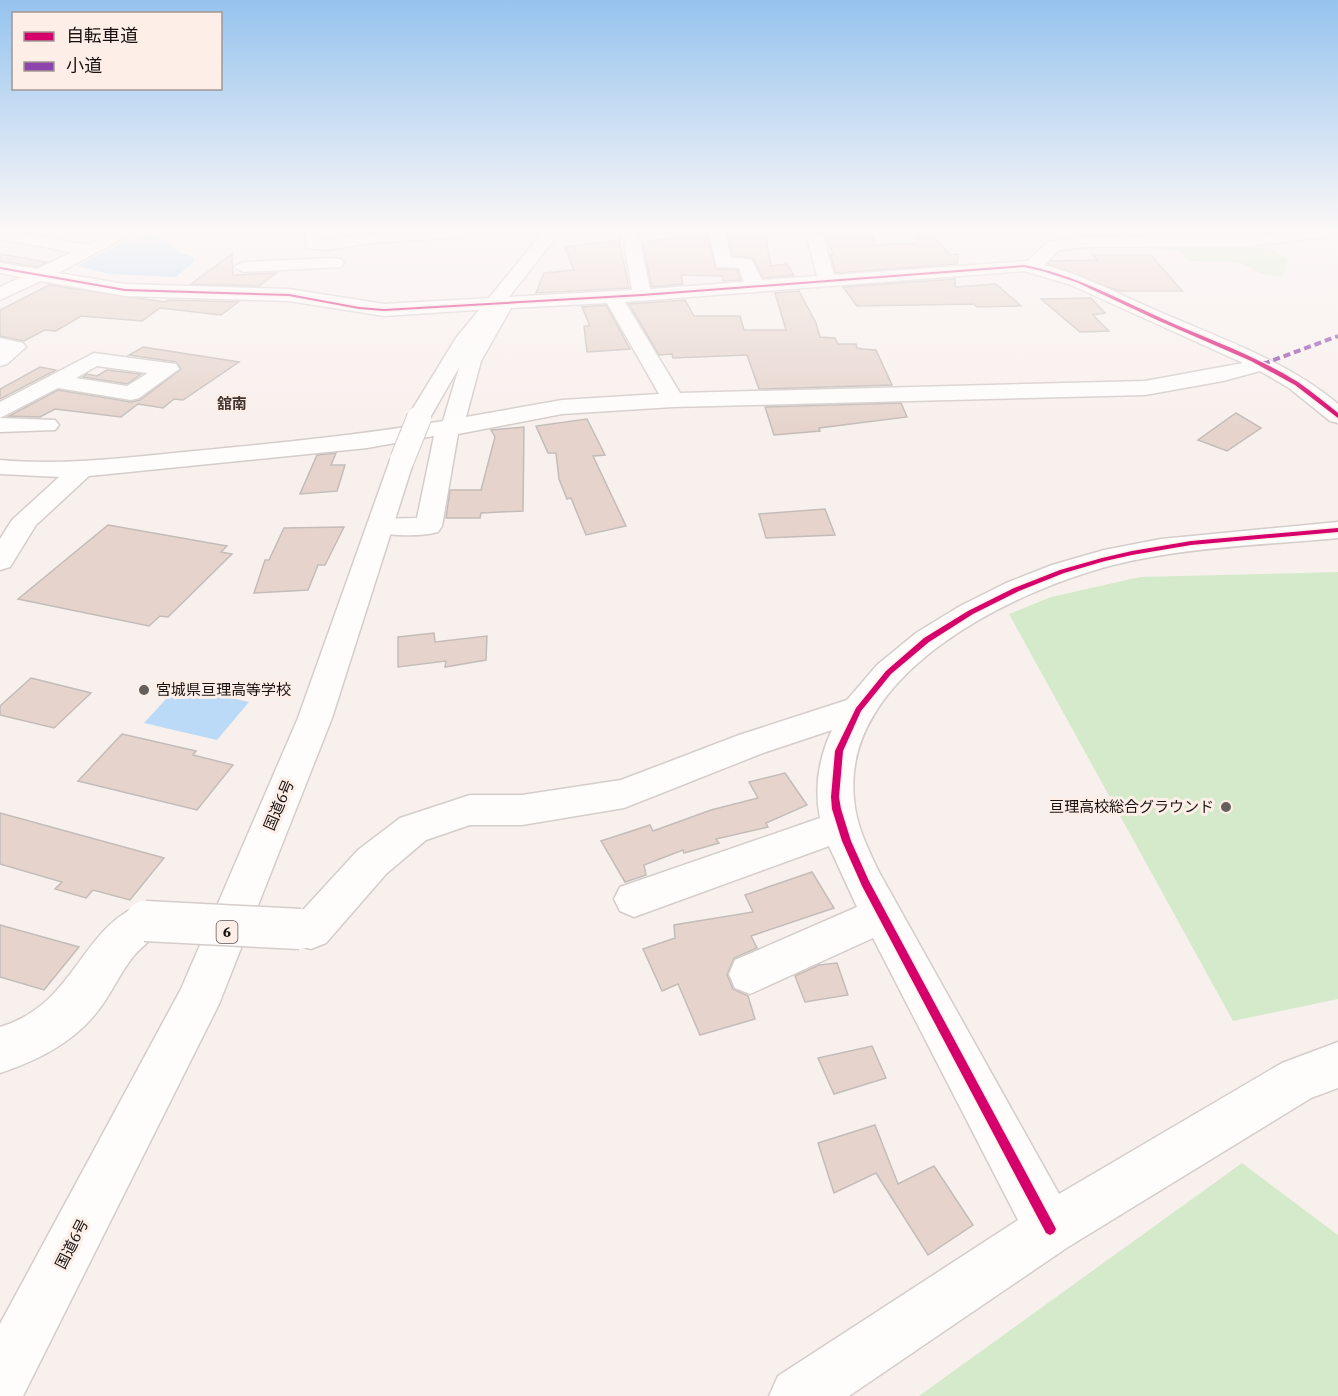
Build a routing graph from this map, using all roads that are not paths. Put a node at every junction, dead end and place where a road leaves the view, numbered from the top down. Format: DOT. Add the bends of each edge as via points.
graph roads {
  1 [pos="299,297"];
  2 [pos="325,297"];
  3 [pos="502,297"];
  4 [pos="611,297"];
  5 [pos="613,297"];
  6 [pos="1116,297"];
  7 [pos="323,302"];
  8 [pos="497,304"];
  9 [pos="0,344"];
  10 [pos="0,360"];
  11 [pos="1263,364"];
  12 [pos="54,381"];
  13 [pos="673,400"];
  14 [pos="0,411"];
  15 [pos="1338,416"];
  16 [pos="47,424"];
  17 [pos="0,425"];
  18 [pos="451,428"];
  19 [pos="0,467"];
  20 [pos="88,468"];
  21 [pos="381,525"];
  22 [pos="1338,530"];
  23 [pos="0,561"];
  24 [pos="857,709"];
  25 [pos="840,827"];
  26 [pos="634,898"];
  27 [pos="882,915"];
  28 [pos="750,974"];
  29 [pos="0,1050"];
  30 [pos="1338,1065"];
  31 [pos="1050,1229"];
  32 [pos="0,1382"];
  33 [pos="798,1396"];
  1 -- 7 [label="main road"];
  2 -- 7 [label="main road"];
  3 -- 8 [label="main road, 国道6号 / 6"];
  4 -- 8 [label="main road"];
  5 -- 13 [label="main road"];
  6 -- 11 [label="main road"];
  7 -- 8 [label="main road" via="384,310"];
  8 -- 18 [label="main road" via="471,361"];
  8 -- 21 [label="main road, 国道6号 / 6, bridge" via="448,364 419,418"];
  9 -- 10 [label="main road" via="16,347"];
  11 -- 13 [label="main road" via="1145,388"];
  11 -- 15 [label="main road"];
  12 -- 14 [label="main road"];
  13 -- 18 [label="main road" via="562,407"];
  16 -- 17 [label="main road"];
  18 -- 20 [label="main road" via="367,441"];
  18 -- 21 [label="main road" via="429,525"];
  19 -- 20 [label="main road"];
  20 -- 23 [label="main road" via="24,520"];
  21 -- 32 [label="main road, 国道6号 / 6" via="315,718 197,1004"];
  22 -- 24 [label="main road" via="1187,545 1104,559 999,596 935,633"];
  24 -- 25 [label="main road" via="838,754 835,796"];
  24 -- 29 [label="main road, bridge" via="752,744 624,794 522,810 470,810 413,829 372,862 311,930 145,921 123,935 87,989 54,1025 24,1043"];
  25 -- 26 [label="main road"];
  25 -- 27 [label="main road"];
  27 -- 28 [label="main road"];
  27 -- 31 [label="main road"];
  30 -- 31 [label="main road" via="1298,1079"];
  31 -- 33 [label="main road"];
}
